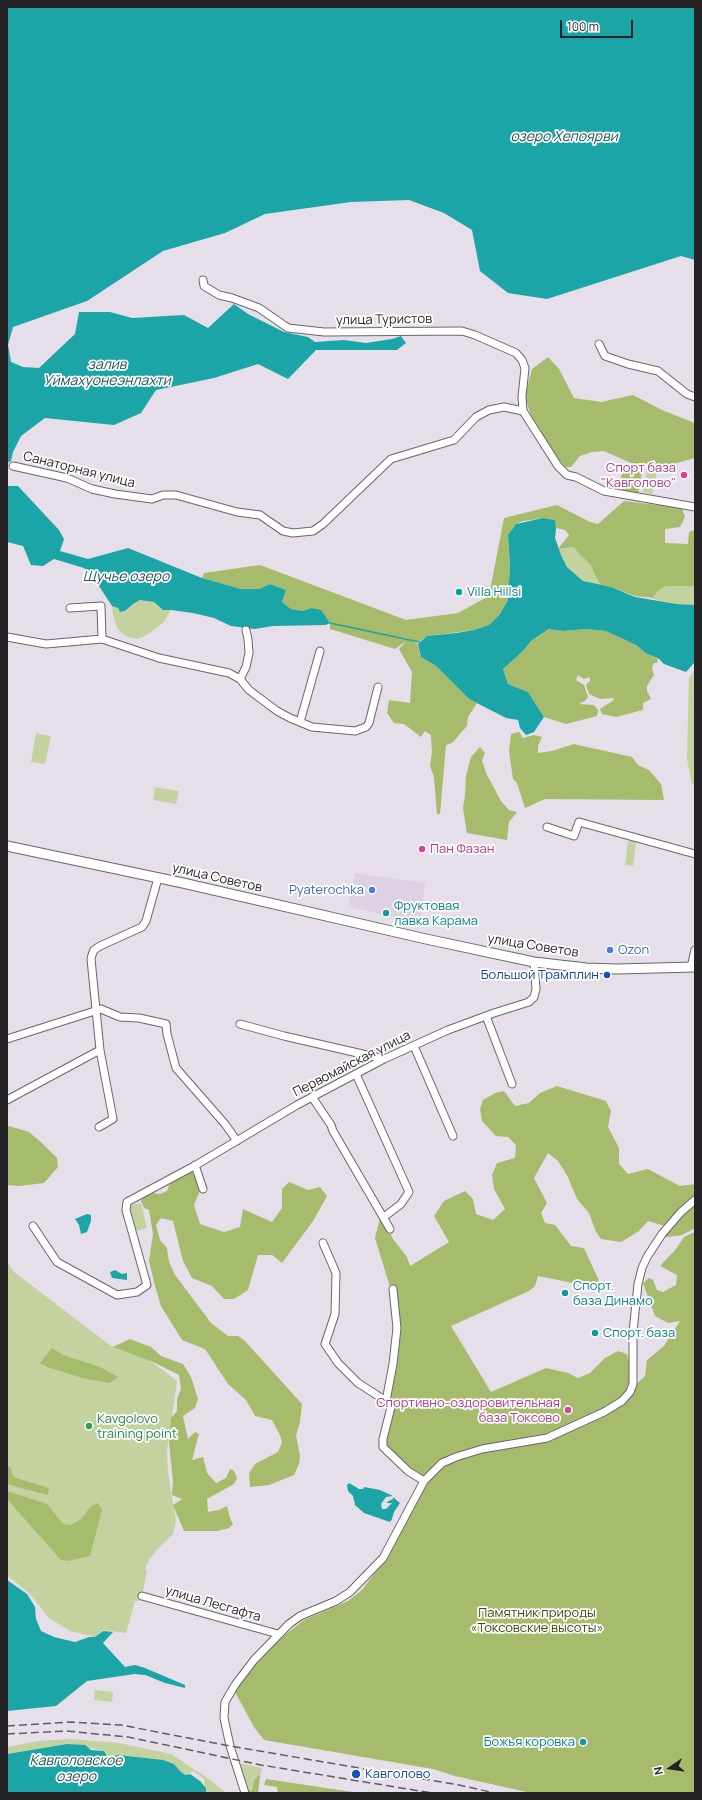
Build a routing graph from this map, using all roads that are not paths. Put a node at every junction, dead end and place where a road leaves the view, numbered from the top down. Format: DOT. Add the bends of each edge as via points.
graph roads {
  1 [pos="203,280"];
  2 [pos="599,344"];
  3 [pos="695,397"];
  4 [pos="523,411"];
  5 [pos="13,466"];
  6 [pos="695,507"];
  7 [pos="70,608"];
  8 [pos="246,630"];
  9 [pos="7,637"];
  10 [pos="102,638"];
  11 [pos="320,651"];
  12 [pos="240,680"];
  13 [pos="378,687"];
  14 [pos="300,722"];
  15 [pos="547,827"];
  16 [pos="7,846"];
  17 [pos="695,854"];
  18 [pos="158,878"];
  19 [pos="695,950"];
  20 [pos="534,962"];
  21 [pos="693,967"];
  22 [pos="95,1010"];
  23 [pos="486,1016"];
  24 [pos="240,1024"];
  25 [pos="7,1039"];
  26 [pos="414,1046"];
  27 [pos="100,1050"];
  28 [pos="384,1059"];
  29 [pos="356,1074"];
  30 [pos="512,1084"];
  31 [pos="312,1097"];
  32 [pos="7,1100"];
  33 [pos="99,1127"];
  34 [pos="453,1136"];
  35 [pos="237,1140"];
  36 [pos="195,1165"];
  37 [pos="203,1189"];
  38 [pos="695,1200"];
  39 [pos="384,1217"];
  40 [pos="33,1226"];
  41 [pos="390,1229"];
  42 [pos="323,1243"];
  43 [pos="393,1288"];
  44 [pos="386,1401"];
  45 [pos="424,1481"];
  46 [pos="142,1596"];
  47 [pos="278,1634"];
  48 [pos="245,1793"];
  1 -- 4 [label="street, улица Туристов" via="204,286 219,295 259,308 288,328 324,332 462,331 475,335 516,353 522,360 525,368"];
  2 -- 3 [label="street" via="606,356 658,371 686,394"];
  4 -- 5 [label="street, Санаторная улица" via="504,407 489,410 476,418 454,440 391,459 313,531 283,531 260,515 237,512 176,495 163,495 152,499 115,494 92,489 62,477"];
  4 -- 6 [label="street" via="558,466 567,475 604,491"];
  7 -- 10 [label="street" via="102,606"];
  8 -- 12 [label="street" via="249,653"];
  9 -- 10 [label="street" via="46,644"];
  10 -- 12 [label="street" via="159,658 216,669"];
  11 -- 14 [label="street"];
  12 -- 14 [label="street" via="267,705"];
  13 -- 14 [label="street" via="369,723 363,729 355,731 312,727"];
  15 -- 17 [label="street" via="574,836 579,822"];
  16 -- 18 [label="main road, улица Советов"];
  18 -- 20 [label="main road, улица Советов"];
  18 -- 22 [label="street, улица Советов" via="142,927 94,950 91,959"];
  19 -- 21 [label="street"];
  20 -- 21 [label="main road, улица Советов" via="612,969"];
  20 -- 23 [label="street, Первомайская улица" via="534,997 529,1002"];
  22 -- 25 [label="street"];
  22 -- 27 [label="street, улица Советов"];
  22 -- 35 [label="street" via="101,1009 120,1017 166,1024 176,1068"];
  23 -- 26 [label="street, Первомайская улица"];
  23 -- 30 [label="street"];
  24 -- 28 [label="street"];
  26 -- 28 [label="street, Первомайская улица"];
  26 -- 34 [label="street"];
  27 -- 32 [label="street"];
  27 -- 33 [label="street, улица Советов" via="113,1119"];
  28 -- 29 [label="street, Первомайская улица"];
  29 -- 31 [label="street, Первомайская улица"];
  29 -- 39 [label="street" via="409,1192 401,1204"];
  31 -- 35 [label="street, Первомайская улица"];
  31 -- 39 [label="street"];
  35 -- 36 [label="street, Первомайская улица"];
  36 -- 37 [label="street"];
  36 -- 40 [label="street, Первомайская улица" via="127,1202 126,1210 146,1284 137,1292 117,1295 58,1262"];
  38 -- 45 [label="street" via="662,1234 642,1268 634,1332 633,1384 622,1401 547,1438 482,1449 456,1457 442,1463"];
  39 -- 41 [label="street"];
  42 -- 44 [label="street" via="336,1273 335,1314 326,1344 338,1363 358,1383"];
  43 -- 44 [label="street" via="397,1328"];
  44 -- 45 [label="street" via="391,1407 383,1447 408,1471"];
  45 -- 47 [label="street" via="383,1558 336,1602 300,1616"];
  46 -- 47 [label="street, улица Лесгафта"];
  47 -- 48 [label="street" via="234,1685 225,1702 224,1718 230,1746"];
}
